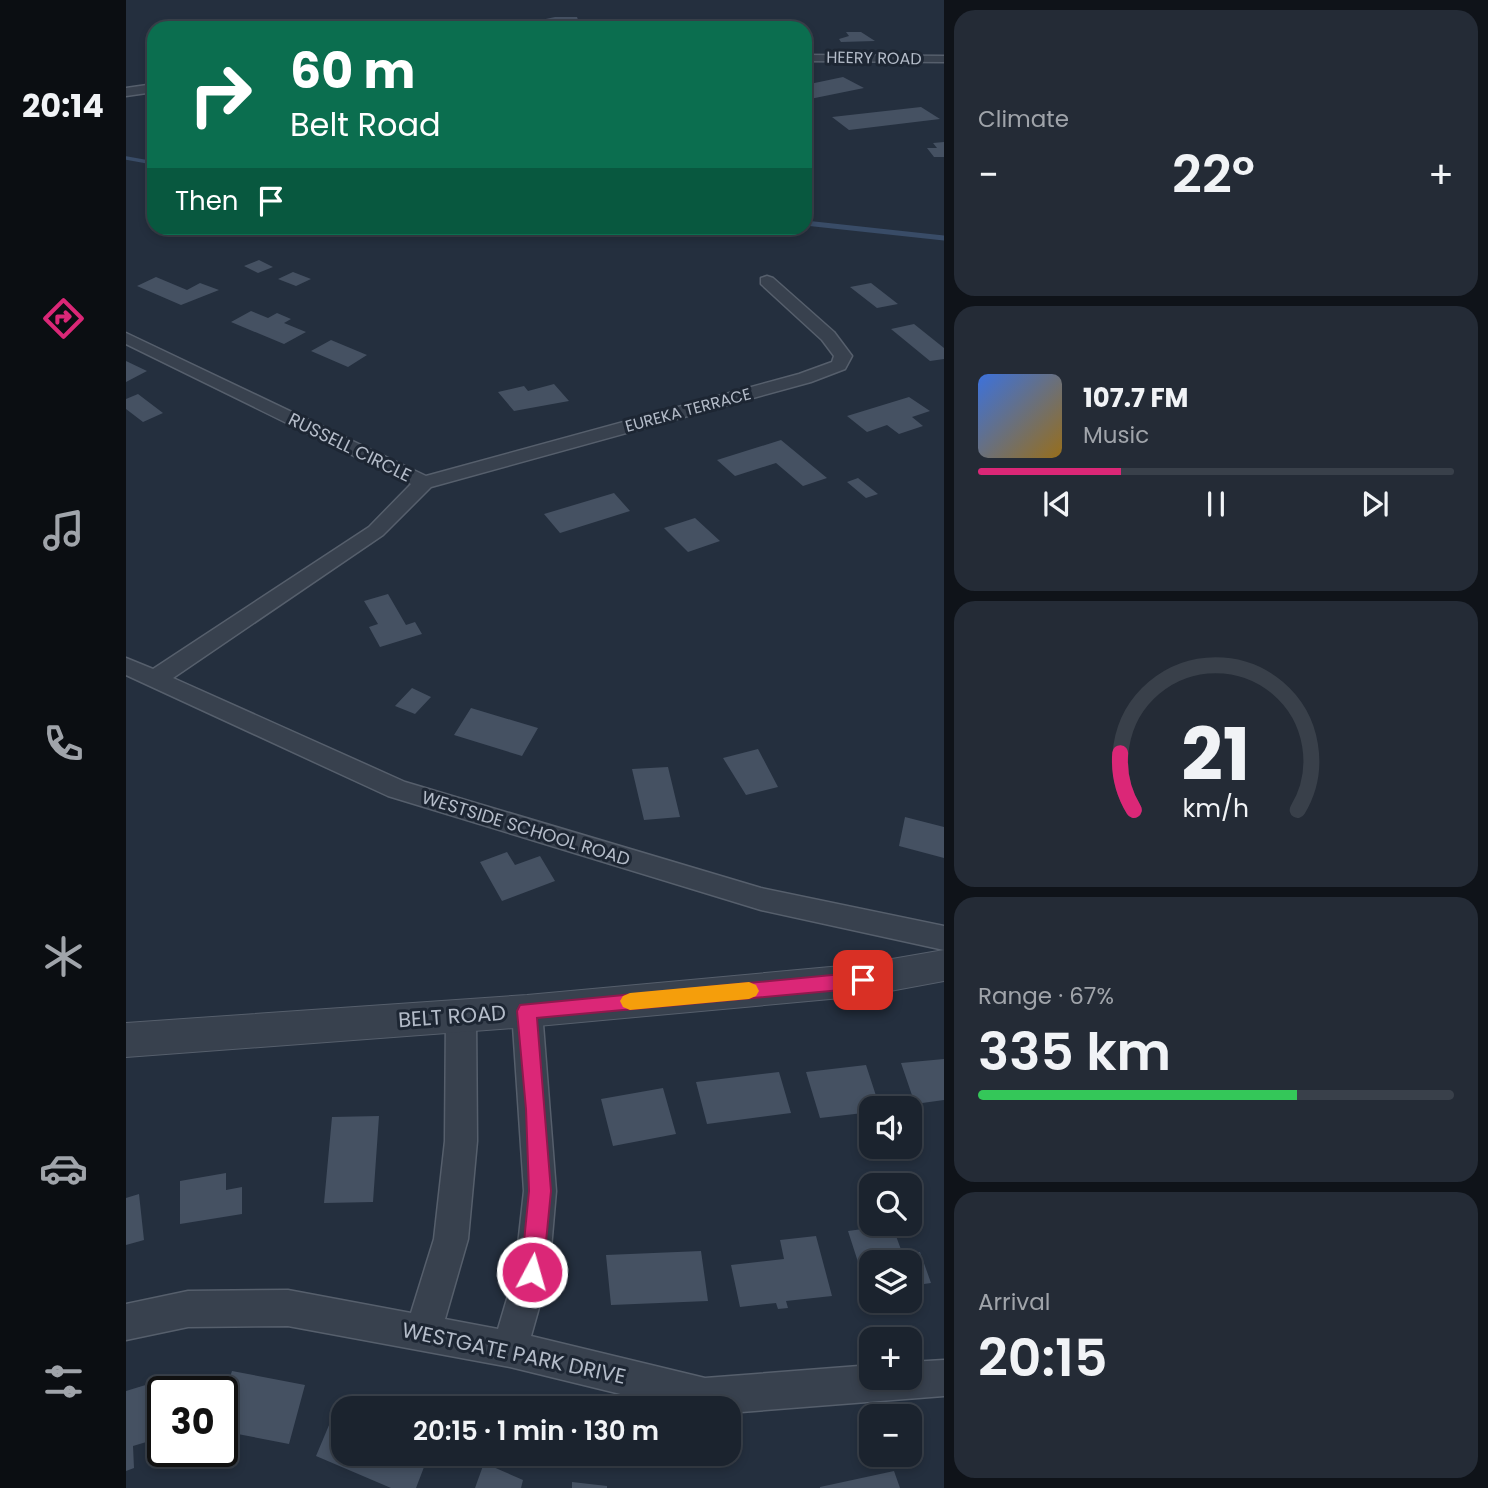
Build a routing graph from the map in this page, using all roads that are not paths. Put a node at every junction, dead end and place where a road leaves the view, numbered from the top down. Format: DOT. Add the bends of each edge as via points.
graph roads {
  1 [pos="812,58"];
  2 [pos="944,59"];
  3 [pos="147,89"];
  4 [pos="126,92"];
  5 [pos="767,281"];
  6 [pos="126,338"];
  7 [pos="424,483"];
  8 [pos="126,666"];
  9 [pos="155,679"];
  10 [pos="944,938"];
  11 [pos="944,965"];
  12 [pos="527,1011"];
  13 [pos="461,1015"];
  14 [pos="126,1040"];
  15 [pos="126,1322"];
  16 [pos="423,1333"];
  17 [pos="510,1349"];
  18 [pos="944,1378"];
  1 -- 2 [label="street, HEERY ROAD"];
  3 -- 4 [label="street"];
  5 -- 7 [label="street, EUREKA TERRACE" via="828,336 843,356 839,365"];
  6 -- 7 [label="street, RUSSELL CIRCLE"];
  7 -- 9 [label="street, RUSSELL CIRCLE" via="376,531"];
  8 -- 9 [label="street, WESTSIDE SCHOOL ROAD"];
  9 -- 10 [label="street, WESTSIDE SCHOOL ROAD" via="397,789 761,899"];
  11 -- 12 [label="street, BELT ROAD" via="863,980"];
  12 -- 13 [label="street, BELT ROAD"];
  12 -- 17 [label="street" via="540,1191 532,1272"];
  13 -- 14 [label="street, BELT ROAD"];
  13 -- 16 [label="street" via="461,1141 451,1239"];
  15 -- 16 [label="street, WESTGATE PARK DRIVE" via="188,1309 288,1308"];
  16 -- 17 [label="street, WESTGATE PARK DRIVE"];
  17 -- 18 [label="street, WESTGATE PARK DRIVE" via="705,1396"];
}
